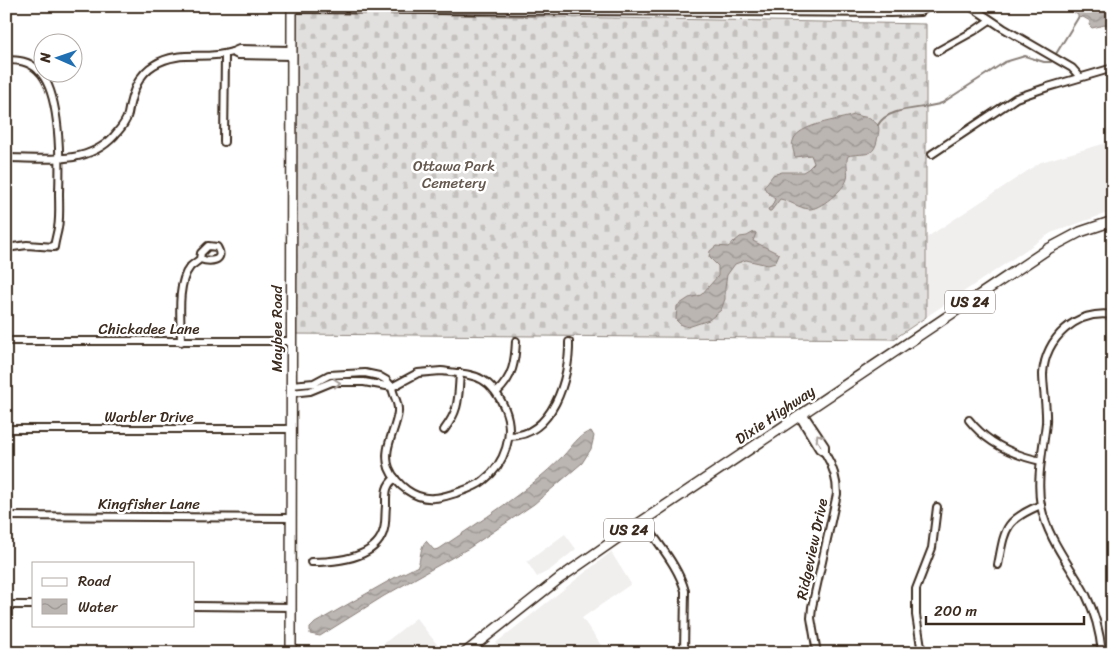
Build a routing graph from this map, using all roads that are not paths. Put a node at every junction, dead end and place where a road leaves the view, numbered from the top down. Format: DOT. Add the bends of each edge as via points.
graph roads {
  1 [pos="929,6"];
  2 [pos="970,6"];
  3 [pos="292,8"];
  4 [pos="990,20"];
  5 [pos="938,51"];
  6 [pos="292,53"];
  7 [pos="225,55"];
  8 [pos="6,60"];
  9 [pos="1113,68"];
  10 [pos="1080,77"];
  11 [pos="224,142"];
  12 [pos="932,154"];
  13 [pos="6,158"];
  14 [pos="60,159"];
  15 [pos="1113,221"];
  16 [pos="6,248"];
  17 [pos="200,260"];
  18 [pos="1113,315"];
  19 [pos="6,341"];
  20 [pos="291,341"];
  21 [pos="516,341"];
  22 [pos="181,342"];
  23 [pos="570,342"];
  24 [pos="365,373"];
  25 [pos="460,373"];
  26 [pos="364,382"];
  27 [pos="314,383"];
  28 [pos="392,387"];
  29 [pos="291,389"];
  30 [pos="317,389"];
  31 [pos="497,392"];
  32 [pos="801,415"];
  33 [pos="969,420"];
  34 [pos="6,429"];
  35 [pos="291,430"];
  36 [pos="444,430"];
  37 [pos="508,436"];
  38 [pos="1041,461"];
  39 [pos="395,478"];
  40 [pos="1041,506"];
  41 [pos="937,507"];
  42 [pos="6,516"];
  43 [pos="291,518"];
  44 [pos="643,520"];
  45 [pos="311,562"];
  46 [pos="998,565"];
  47 [pos="32,604"];
  48 [pos="6,605"];
  49 [pos="195,606"];
  50 [pos="291,607"];
  51 [pos="1113,650"];
  52 [pos="817,652"];
  53 [pos="1102,652"];
  54 [pos="291,653"];
  55 [pos="464,653"];
  56 [pos="684,653"];
  57 [pos="776,653"];
  58 [pos="922,653"];
  1 -- 3 [label="street" via="920,12 899,13"];
  2 -- 4 [label="street"];
  3 -- 6 [label="main road, Maybee Road"];
  4 -- 5 [label="street"];
  4 -- 10 [label="street" via="1072,68"];
  6 -- 7 [label="street" via="238,49"];
  6 -- 20 [label="main road, Maybee Road"];
  7 -- 11 [label="street"];
  7 -- 14 [label="street" via="177,56 152,66 140,78 122,127 105,146 80,157"];
  8 -- 14 [label="street" via="28,63 46,80 52,94"];
  9 -- 10 [label="street"];
  10 -- 12 [label="street" via="1016,98"];
  13 -- 14 [label="street"];
  14 -- 16 [label="street" via="59,222 54,246"];
  15 -- 32 [label="main road, Dixie Highway / US 24" via="1080,232 1048,249"];
  17 -- 22 [label="street" via="191,267 183,284"];
  18 -- 38 [label="street" via="1093,315 1071,323 1052,343 1043,372 1046,420"];
  19 -- 22 [label="street, Chickadee Lane"];
  20 -- 22 [label="street, Chickadee Lane"];
  20 -- 29 [label="main road, Maybee Road"];
  21 -- 31 [label="street" via="513,371"];
  23 -- 37 [label="street" via="567,373 553,408 534,430"];
  24 -- 26 [label="street"];
  24 -- 27 [label="street" via="329,375"];
  24 -- 28 [label="street" via="379,376"];
  25 -- 28 [label="street" via="418,373"];
  25 -- 31 [label="street" via="482,378"];
  25 -- 36 [label="street" via="457,407"];
  26 -- 28 [label="street"];
  30 -- 26 [label="street, one-way" via="332,382"];
  27 -- 29 [label="street"];
  27 -- 30 [label="street"];
  28 -- 39 [label="street" via="398,413 388,443 387,458"];
  29 -- 30 [label="street"];
  29 -- 35 [label="main road, Maybee Road"];
  31 -- 37 [label="street" via="508,418"];
  32 -- 44 [label="main road, Dixie Highway / US 24"];
  32 -- 52 [label="street, Ridgeview Drive" via="819,450 825,453 833,468 837,485 812,607"];
  33 -- 38 [label="street" via="998,446"];
  34 -- 35 [label="street, Warbler Drive"];
  35 -- 43 [label="main road, Maybee Road"];
  37 -- 39 [label="street" via="497,467 473,486 445,496 427,498 410,492"];
  38 -- 40 [label="street"];
  39 -- 45 [label="street" via="386,489 385,528 374,547 338,562"];
  40 -- 46 [label="street" via="1023,512 1009,524"];
  40 -- 53 [label="street" via="1053,541 1095,616"];
  41 -- 58 [label="street" via="932,548 916,589"];
  42 -- 43 [label="street, Kingfisher Lane"];
  43 -- 50 [label="main road, Maybee Road"];
  44 -- 55 [label="main road, Dixie Highway / US 24" via="560,578"];
  44 -- 56 [label="street" via="683,584"];
  47 -- 48 [label="street"];
  49 -- 50 [label="street"];
  50 -- 54 [label="main road, Maybee Road"];
  51 -- 53 [label="street"];
  52 -- 57 [label="street"];
}
